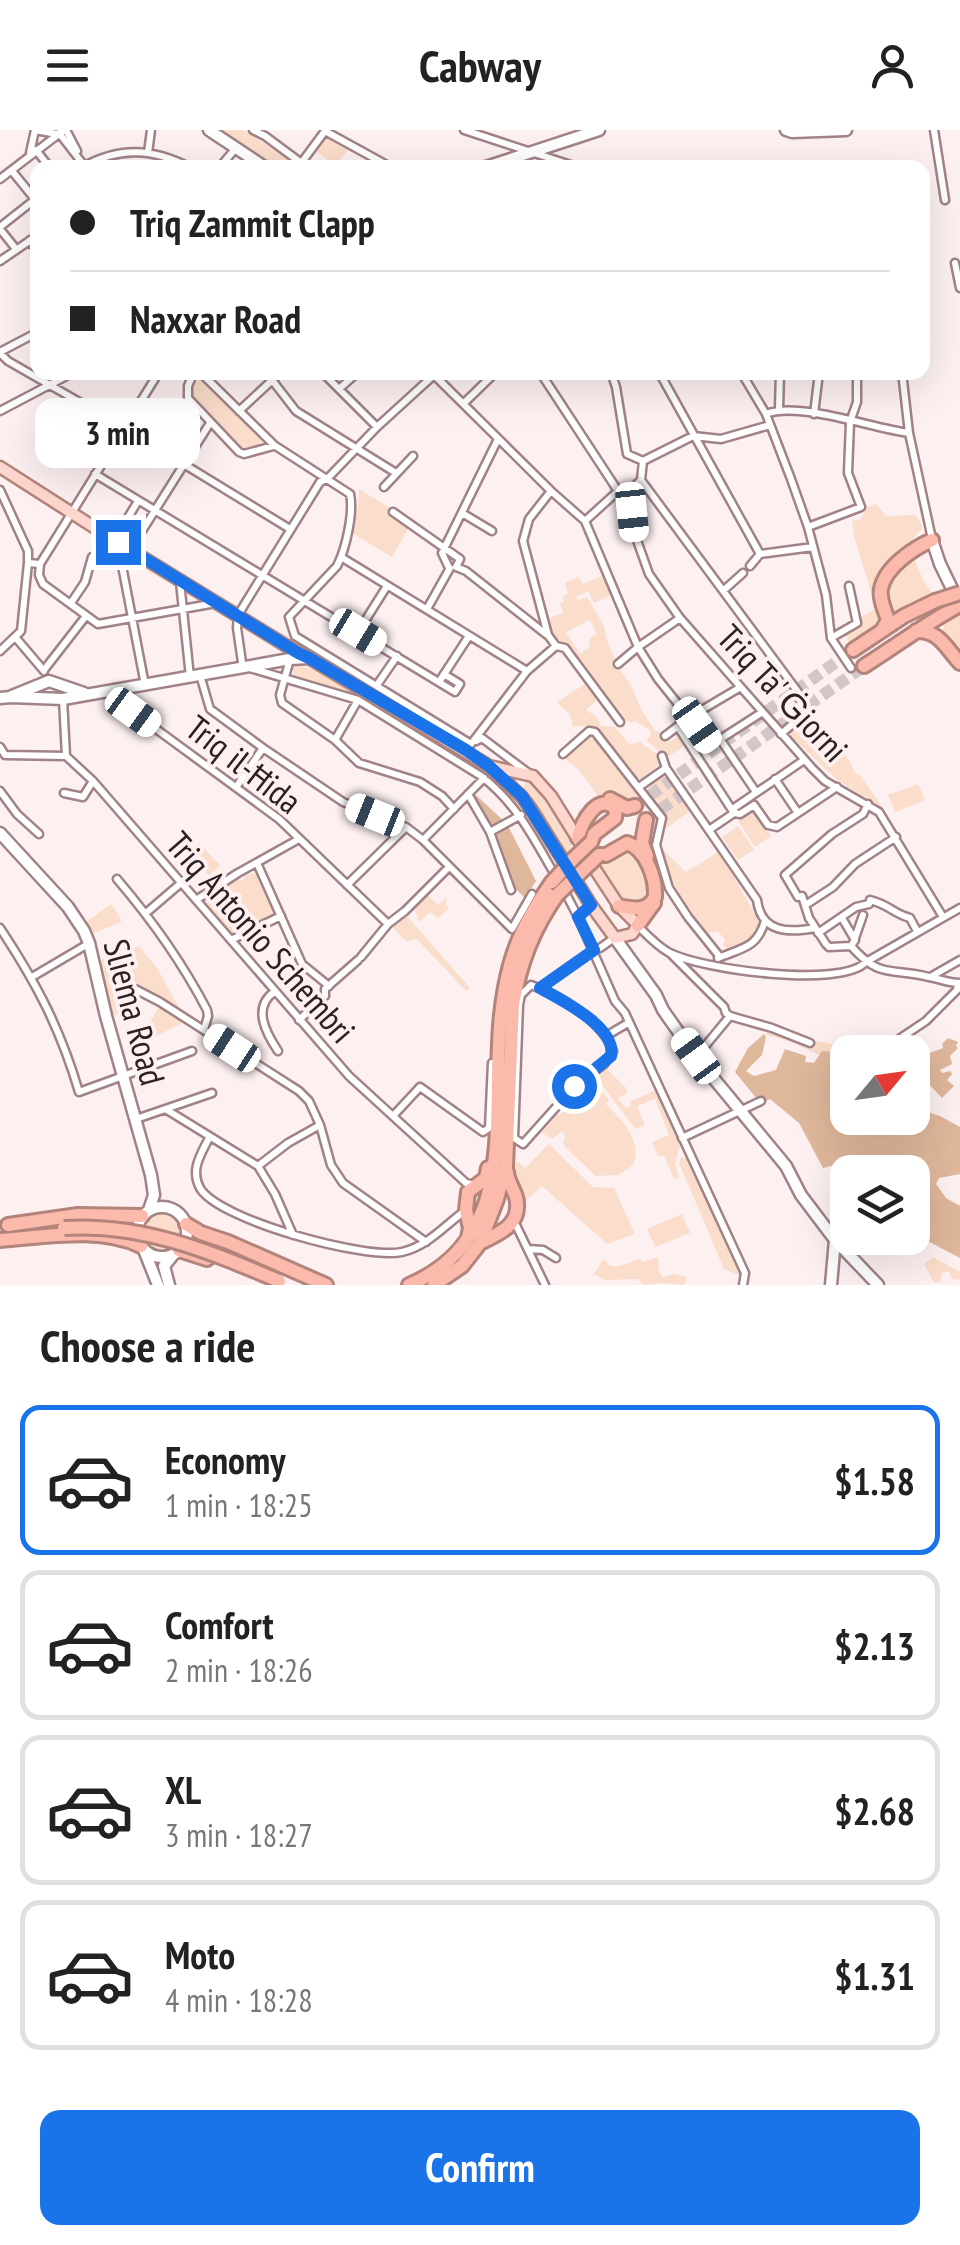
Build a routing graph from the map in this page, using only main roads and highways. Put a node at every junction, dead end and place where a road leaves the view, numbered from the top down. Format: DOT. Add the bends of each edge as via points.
graph roads {
  1 [pos="209,130"];
  2 [pos="599,130"];
  3 [pos="786,130"];
  4 [pos="846,130"];
  5 [pos="254,160"];
  6 [pos="510,160"];
  7 [pos="0,467"];
  8 [pos="932,540"];
  9 [pos="960,593"];
  10 [pos="883,603"];
  11 [pos="960,605"];
  12 [pos="946,612"];
  13 [pos="904,616"];
  14 [pos="883,629"];
  15 [pos="915,632"];
  16 [pos="942,640"];
  17 [pos="853,650"];
  18 [pos="309,658"];
  19 [pos="960,663"];
  20 [pos="858,667"];
  21 [pos="36,685"];
  22 [pos="66,694"];
  23 [pos="5,697"];
  24 [pos="41,699"];
  25 [pos="489,766"];
  26 [pos="530,776"];
  27 [pos="522,796"];
  28 [pos="566,820"];
  29 [pos="0,833"];
  30 [pos="589,845"];
  31 [pos="555,888"];
  32 [pos="619,906"];
  33 [pos="634,929"];
  34 [pos="615,938"];
  35 [pos="629,956"];
  36 [pos="490,1134"];
  37 [pos="506,1166"];
  38 [pos="151,1175"];
  39 [pos="168,1208"];
  40 [pos="145,1213"];
  41 [pos="186,1224"];
  42 [pos="4,1225"];
  43 [pos="66,1225"];
  44 [pos="830,1233"];
  45 [pos="0,1238"];
  46 [pos="474,1242"];
  47 [pos="142,1248"];
  48 [pos="176,1252"];
  49 [pos="834,1255"];
  50 [pos="849,1255"];
  51 [pos="281,1284"];
  52 [pos="158,1285"];
  53 [pos="169,1285"];
  54 [pos="324,1285"];
  55 [pos="409,1285"];
  56 [pos="434,1285"];
  57 [pos="831,1285"];
  58 [pos="878,1285"];
  1 -- 5 [label="main road"];
  2 -- 6 [label="main road"];
  3 -- 4 [label="main road"];
  7 -- 18 [label="main road"];
  8 -- 10 [label="highway" via="892,570 882,585"];
  8 -- 11 [label="main road"];
  9 -- 13 [label="highway, bridge"];
  10 -- 13 [label="highway"];
  10 -- 14 [label="highway"];
  11 -- 12 [label="highway"];
  12 -- 15 [label="highway"];
  12 -- 16 [label="highway"];
  13 -- 14 [label="highway"];
  14 -- 17 [label="highway"];
  15 -- 16 [label="highway"];
  15 -- 20 [label="highway"];
  16 -- 19 [label="highway"];
  18 -- 22 [label="main road" via="107,693"];
  18 -- 25 [label="main road"];
  21 -- 22 [label="main road" via="47,676"];
  21 -- 23 [label="main road"];
  21 -- 24 [label="main road"];
  22 -- 24 [label="main road"];
  23 -- 24 [label="main road"];
  25 -- 26 [label="main road"];
  25 -- 27 [label="main road"];
  26 -- 27 [label="main road" via="518,788"];
  26 -- 28 [label="main road"];
  27 -- 34 [label="main road"];
  28 -- 30 [label="main road"];
  28 -- 30 [label="highway" via="582,818 605,798 635,806"];
  29 -- 38 [label="main road, Sliema Road" via="84,931"];
  30 -- 31 [label="highway, bridge" via="572,878"];
  30 -- 32 [label="main road" via="594,870"];
  30 -- 32 [label="highway" via="606,855 628,843 641,852 655,897 636,909"];
  30 -- 33 [label="highway" via="646,820 643,847 658,893"];
  31 -- 36 [label="highway" via="518,936 510,961"];
  31 -- 37 [label="highway" via="530,940 529,986 516,1005"];
  32 -- 33 [label="main road"];
  33 -- 34 [label="main road"];
  33 -- 35 [label="main road" via="626,944"];
  34 -- 35 [label="main road"];
  35 -- 44 [label="main road"];
  36 -- 46 [label="highway" via="488,1195"];
  36 -- 46 [label="highway" via="486,1178 469,1187"];
  37 -- 46 [label="highway"];
  37 -- 46 [label="highway" via="518,1202 514,1222"];
  38 -- 39 [label="main road, Sliema Road"];
  38 -- 40 [label="main road, Sliema Road" via="154,1195"];
  39 -- 40 [label="main road"];
  39 -- 41 [label="main road"];
  40 -- 42 [label="highway"];
  40 -- 47 [label="main road" via="137,1236"];
  41 -- 48 [label="main road"];
  41 -- 54 [label="highway"];
  42 -- 43 [label="highway"];
  43 -- 45 [label="highway"];
  43 -- 51 [label="highway, bridge" via="170,1238"];
  43 -- 54 [label="highway, bridge" via="103,1221 177,1232"];
  45 -- 47 [label="highway" via="95,1236"];
  46 -- 55 [label="highway"];
  46 -- 56 [label="highway" via="462,1266"];
  47 -- 48 [label="main road" via="154,1256"];
  47 -- 52 [label="main road"];
  48 -- 51 [label="highway"];
  48 -- 53 [label="main road" via="164,1266"];
  49 -- 57 [label="main road"];
  50 -- 58 [label="main road"];
}
